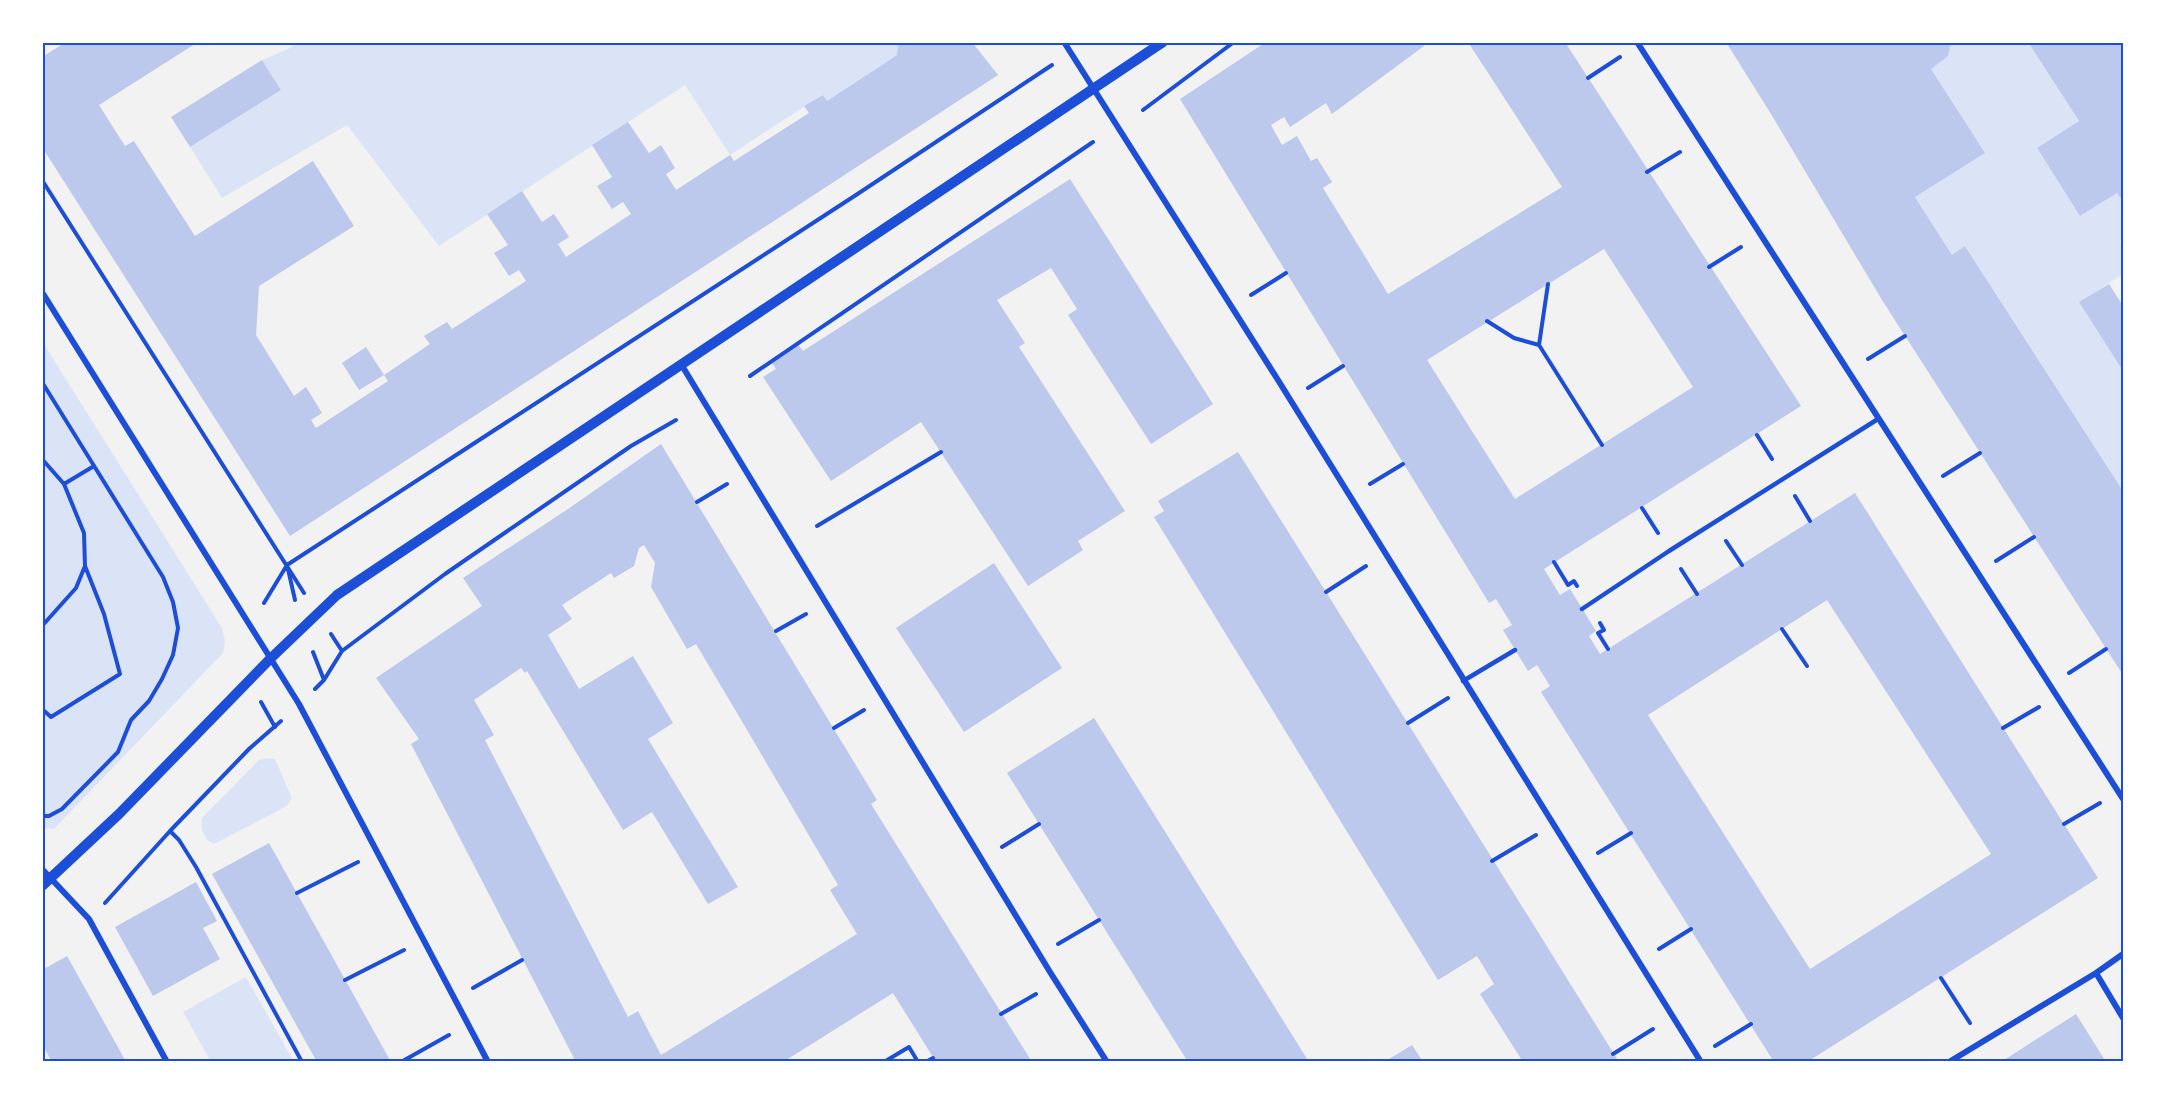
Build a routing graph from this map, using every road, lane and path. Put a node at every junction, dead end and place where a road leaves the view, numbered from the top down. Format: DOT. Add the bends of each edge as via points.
graph roads {
  1 [pos="1064,42"];
  2 [pos="1163,42"];
  3 [pos="1234,42"];
  4 [pos="1638,43"];
  5 [pos="1072,52"];
  6 [pos="1588,78"];
  7 [pos="1095,88"];
  8 [pos="1143,110"];
  9 [pos="1700,139"];
  10 [pos="1093,142"];
  11 [pos="1647,172"];
  12 [pos="42,180"];
  13 [pos="1761,235"];
  14 [pos="1709,267"];
  15 [pos="1286,273"];
  16 [pos="1548,284"];
  17 [pos="42,292"];
  18 [pos="1232,307"];
  19 [pos="1487,321"];
  20 [pos="1905,336"];
  21 [pos="1539,345"];
  22 [pos="681,364"];
  23 [pos="1343,366"];
  24 [pos="1848,372"];
  25 [pos="750,376"];
  26 [pos="42,382"];
  27 [pos="1290,399"];
  28 [pos="1878,419"];
  29 [pos="676,420"];
  30 [pos="1757,435"];
  31 [pos="1602,445"];
  32 [pos="940,452"];
  33 [pos="1980,453"];
  34 [pos="42,459"];
  35 [pos="1403,464"];
  36 [pos="94,466"];
  37 [pos="746,471"];
  38 [pos="1784,479"];
  39 [pos="64,484"];
  40 [pos="1923,489"];
  41 [pos="1350,497"];
  42 [pos="697,502"];
  43 [pos="1642,508"];
  44 [pos="1810,521"];
  45 [pos="1714,523"];
  46 [pos="817,526"];
  47 [pos="2034,537"];
  48 [pos="1669,551"];
  49 [pos="1386,555"];
  50 [pos="1554,562"];
  51 [pos="1742,565"];
  52 [pos="85,566"];
  53 [pos="1977,572"];
  54 [pos="1326,592"];
  55 [pos="1696,594"];
  56 [pos="826,602"];
  57 [pos="1589,604"];
  58 [pos="1582,609"];
  59 [pos="42,626"];
  60 [pos="1782,629"];
  61 [pos="776,631"];
  62 [pos="2106,649"];
  63 [pos="1515,650"];
  64 [pos="270,658"];
  65 [pos="1807,666"];
  66 [pos="1465,684"];
  67 [pos="2049,684"];
  68 [pos="884,698"];
  69 [pos="299,704"];
  70 [pos="42,709"];
  71 [pos="2034,710"];
  72 [pos="1408,723"];
  73 [pos="834,728"];
  74 [pos="2003,728"];
  75 [pos="2123,799"];
  76 [pos="2093,806"];
  77 [pos="42,816"];
  78 [pos="1039,824"];
  79 [pos="2064,824"];
  80 [pos="1554,825"];
  81 [pos="170,831"];
  82 [pos="1631,833"];
  83 [pos="377,852"];
  84 [pos="982,859"];
  85 [pos="1492,861"];
  86 [pos="1578,865"];
  87 [pos="42,869"];
  88 [pos="46,882"];
  89 [pos="297,893"];
  90 [pos="105,904"];
  91 [pos="1099,920"];
  92 [pos="1691,929"];
  93 [pos="423,940"];
  94 [pos="2123,954"];
  95 [pos="1040,955"];
  96 [pos="522,960"];
  97 [pos="1639,962"];
  98 [pos="2096,973"];
  99 [pos="1941,978"];
  100 [pos="345,980"];
  101 [pos="483,983"];
  102 [pos="1037,993"];
  103 [pos="1001,1014"];
  104 [pos="1673,1016"];
  105 [pos="2123,1018"];
  106 [pos="1750,1024"];
  107 [pos="468,1025"];
  108 [pos="1982,1042"];
  109 [pos="1613,1054"];
  110 [pos="933,1058"];
  111 [pos="1700,1059"];
  112 [pos="168,1062"];
  113 [pos="302,1062"];
  114 [pos="401,1062"];
  115 [pos="488,1062"];
  116 [pos="884,1062"];
  117 [pos="918,1062"];
  118 [pos="926,1062"];
  119 [pos="1107,1062"];
  120 [pos="1949,1062"];
  1 -- 5 [label="street"];
  2 -- 7 [label="street"];
  3 -- 8 [label="path"];
  4 -- 6 [label="path"];
  4 -- 9 [label="street"];
  5 -- 7 [label="street"];
  5 -- 12 [label="path" via="287,566"];
  7 -- 18 [label="street"];
  7 -- 22 [label="street"];
  9 -- 11 [label="path"];
  9 -- 13 [label="street"];
  10 -- 25 [label="path"];
  13 -- 14 [label="path"];
  13 -- 24 [label="street"];
  15 -- 18 [label="path"];
  16 -- 21 [label="path"];
  17 -- 64 [label="street"];
  18 -- 27 [label="street"];
  19 -- 21 [label="path" via="1514,338"];
  20 -- 24 [label="path"];
  21 -- 31 [label="path"];
  22 -- 37 [label="street"];
  22 -- 64 [label="street" via="337,595"];
  23 -- 27 [label="path"];
  24 -- 28 [label="street"];
  26 -- 36 [label="path"];
  27 -- 41 [label="street"];
  28 -- 38 [label="lane"];
  28 -- 40 [label="street"];
  29 -- 69 [label="path" via="631,446 445,574 342,651 324,680"];
  30 -- 38 [label="path"];
  32 -- 46 [label="path"];
  33 -- 40 [label="path"];
  34 -- 39 [label="path"];
  35 -- 41 [label="path"];
  36 -- 39 [label="path"];
  36 -- 77 [label="path" via="163,577 178,628 173,655 162,680 131,720 118,752 62,809"];
  37 -- 42 [label="path"];
  37 -- 56 [label="street"];
  38 -- 44 [label="path"];
  38 -- 45 [label="lane"];
  39 -- 52 [label="path" via="84,533"];
  40 -- 53 [label="street"];
  41 -- 49 [label="street"];
  43 -- 48 [label="path"];
  45 -- 48 [label="lane"];
  45 -- 51 [label="path"];
  47 -- 53 [label="path"];
  48 -- 55 [label="path"];
  48 -- 57 [label="lane"];
  49 -- 54 [label="path"];
  49 -- 66 [label="street"];
  50 -- 57 [label="path" via="1568,585 1574,581"];
  52 -- 59 [label="path" via="76,588"];
  52 -- 70 [label="path" via="104,614 120,674 51,717"];
  53 -- 67 [label="street"];
  56 -- 61 [label="path"];
  56 -- 68 [label="street"];
  57 -- 58 [label="lane"];
  60 -- 65 [label="path"];
  62 -- 67 [label="path"];
  63 -- 66 [label="lane"];
  64 -- 69 [label="street"];
  64 -- 88 [label="street" via="119,814"];
  66 -- 72 [label="path"];
  66 -- 80 [label="street"];
  67 -- 75 [label="street"];
  68 -- 73 [label="path"];
  68 -- 84 [label="street"];
  69 -- 81 [label="path" via="249,749"];
  69 -- 83 [label="street"];
  71 -- 74 [label="path"];
  76 -- 79 [label="path"];
  78 -- 84 [label="path"];
  80 -- 85 [label="path"];
  80 -- 86 [label="street"];
  81 -- 90 [label="path"];
  81 -- 113 [label="path" via="196,867"];
  82 -- 86 [label="path"];
  83 -- 89 [label="path"];
  83 -- 93 [label="street"];
  84 -- 95 [label="street"];
  86 -- 97 [label="street"];
  87 -- 88 [label="street"];
  88 -- 112 [label="street" via="88,919"];
  91 -- 95 [label="path"];
  92 -- 97 [label="path"];
  93 -- 100 [label="path"];
  93 -- 107 [label="street"];
  94 -- 98 [label="street"];
  95 -- 119 [label="street"];
  96 -- 101 [label="path"];
  97 -- 104 [label="street"];
  98 -- 105 [label="street"];
  98 -- 108 [label="street"];
  99 -- 108 [label="path"];
  102 -- 103 [label="path"];
  104 -- 109 [label="path"];
  104 -- 111 [label="street"];
  106 -- 111 [label="path"];
  107 -- 114 [label="path"];
  107 -- 115 [label="street"];
  108 -- 120 [label="street"];
  110 -- 118 [label="path"];
  116 -- 117 [label="path" via="909,1047"];
}
